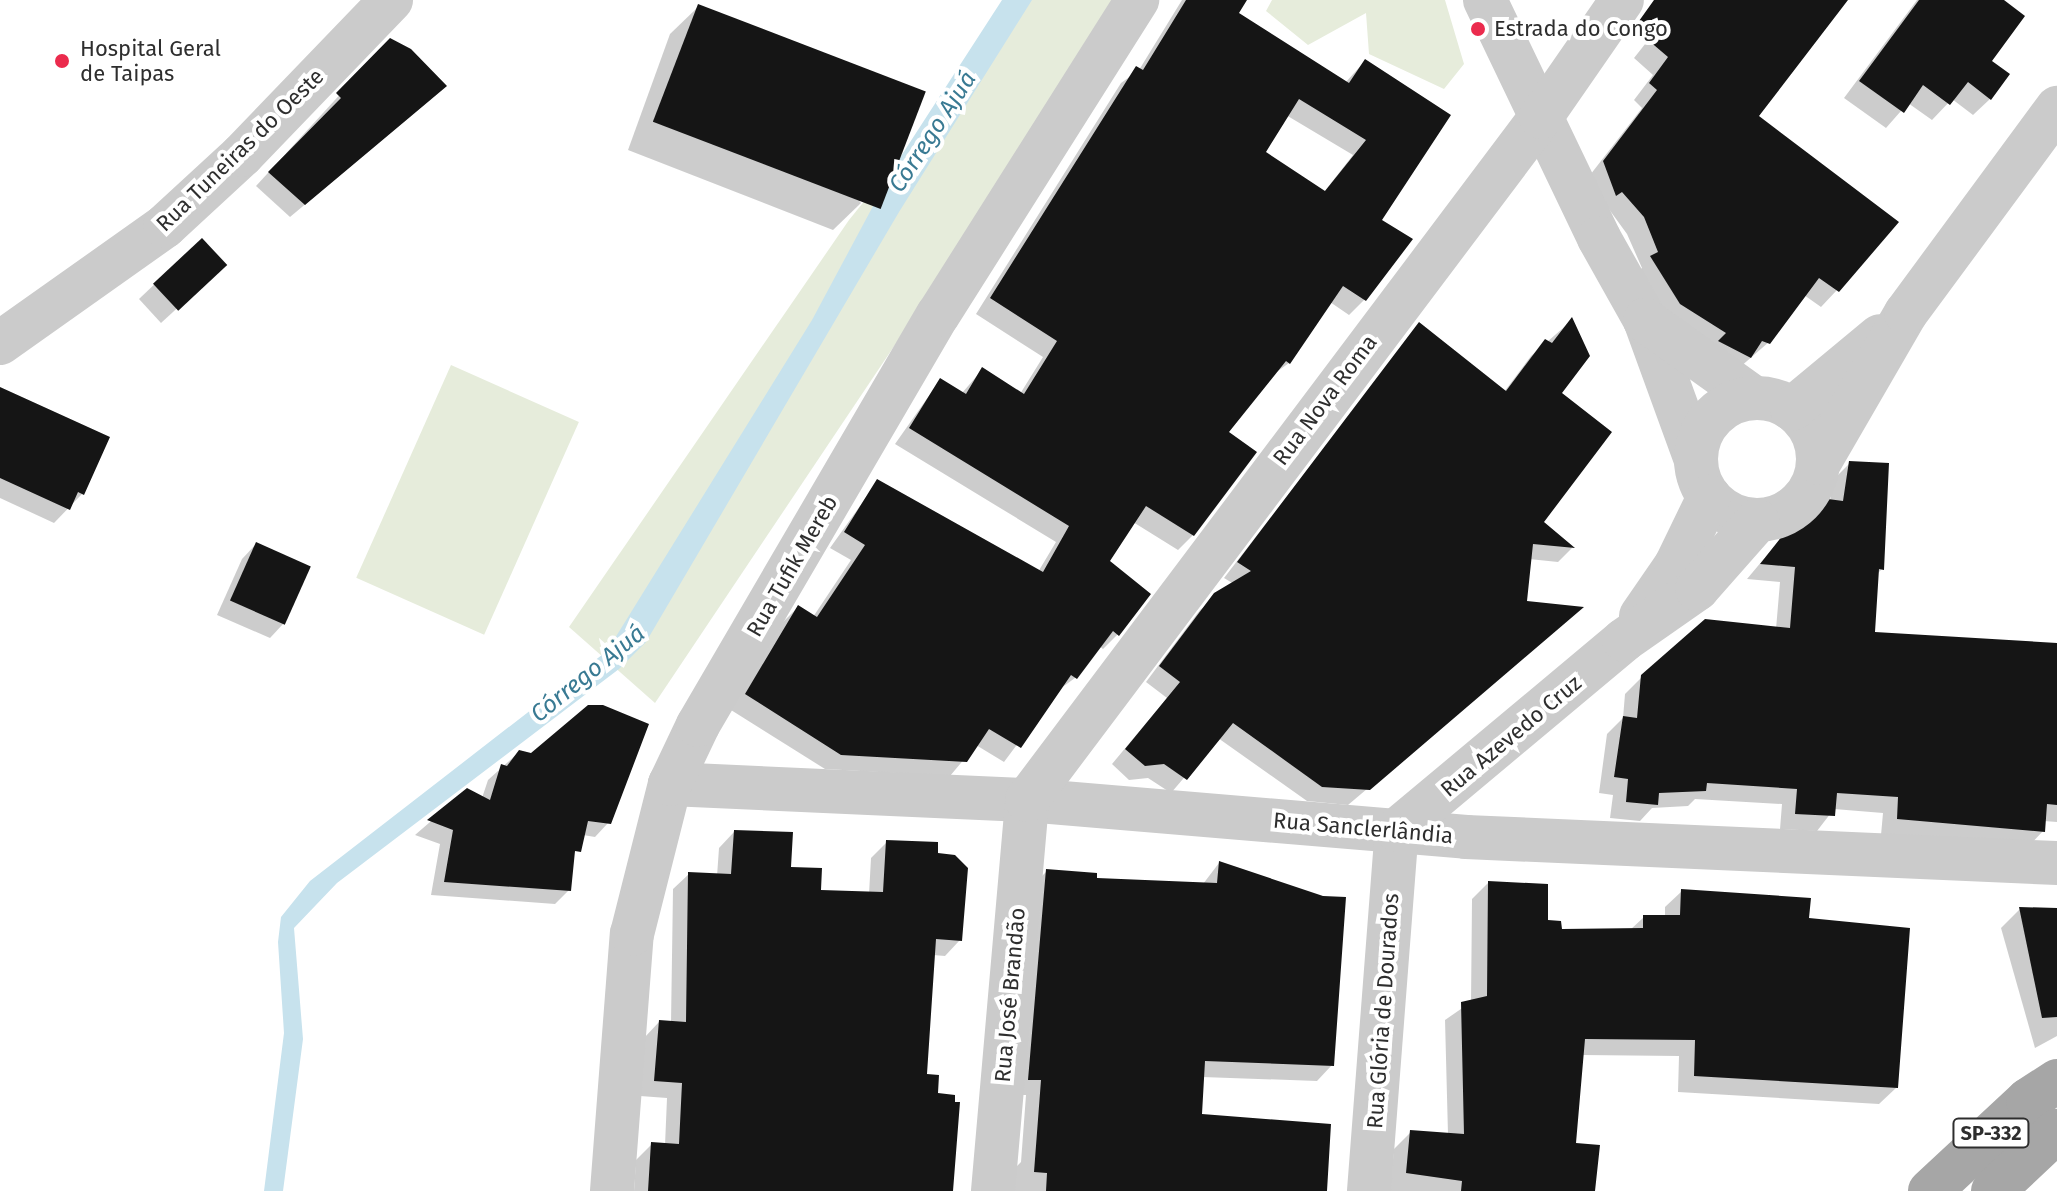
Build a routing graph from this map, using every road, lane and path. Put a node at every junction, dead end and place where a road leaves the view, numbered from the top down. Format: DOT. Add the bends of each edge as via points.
graph roads {
  1 [pos="391,0"];
  2 [pos="1137,0"];
  3 [pos="1485,0"];
  4 [pos="1622,0"];
  5 [pos="2057,108"];
  6 [pos="1541,117"];
  7 [pos="1906,313"];
  8 [pos="1645,320"];
  9 [pos="0,343"];
  10 [pos="1773,403"];
  11 [pos="1819,463"];
  12 [pos="1702,478"];
  13 [pos="1757,521"];
  14 [pos="1624,640"];
  15 [pos="670,784"];
  16 [pos="1027,800"];
  17 [pos="1397,830"];
  18 [pos="2057,863"];
  19 [pos="2057,1081"];
  20 [pos="2057,1131"];
  21 [pos="612,1191"];
  22 [pos="993,1191"];
  23 [pos="1369,1191"];
  24 [pos="1930,1191"];
  25 [pos="1993,1191"];
  1 -- 9 [label="street, Rua Tuneiras do Oeste" via="242,155 165,226"];
  2 -- 15 [label="street, Rua Tufik Mereb" via="938,315 698,725"];
  3 -- 6 [label="street"];
  4 -- 6 [label="street, Rua Nova Roma"];
  5 -- 7 [label="street"];
  6 -- 8 [label="street"];
  6 -- 16 [label="street, Rua Nova Roma"];
  7 -- 10 [label="street"];
  7 -- 11 [label="street"];
  8 -- 10 [label="street"];
  8 -- 12 [label="street"];
  10 -- 11 [label="street" via="1817,442"];
  10 -- 12 [label="street" via="1719,411 1706,425"];
  11 -- 13 [label="street" via="1804,499 1789,512"];
  12 -- 13 [label="street" via="1730,514"];
  12 -- 14 [label="street, Rua Azevedo Cruz" via="1676,565"];
  13 -- 14 [label="street, Rua Azevedo Cruz" via="1697,589"];
  14 -- 17 [label="street, Rua Azevedo Cruz"];
  15 -- 16 [label="street, Rua Sanclerlândia"];
  15 -- 21 [label="street, Rua Tufik Mereb" via="632,934"];
  16 -- 17 [label="street, Rua Sanclerlândia"];
  16 -- 22 [label="street, Rua José Brandão"];
  17 -- 18 [label="street, Rua Sanclerlândia"];
  17 -- 23 [label="street, Rua Glória de Dourados"];
  19 -- 24 [label="main road, SP-332" via="2028,1100"];
  20 -- 25 [label="main road, SP-332"];
}
